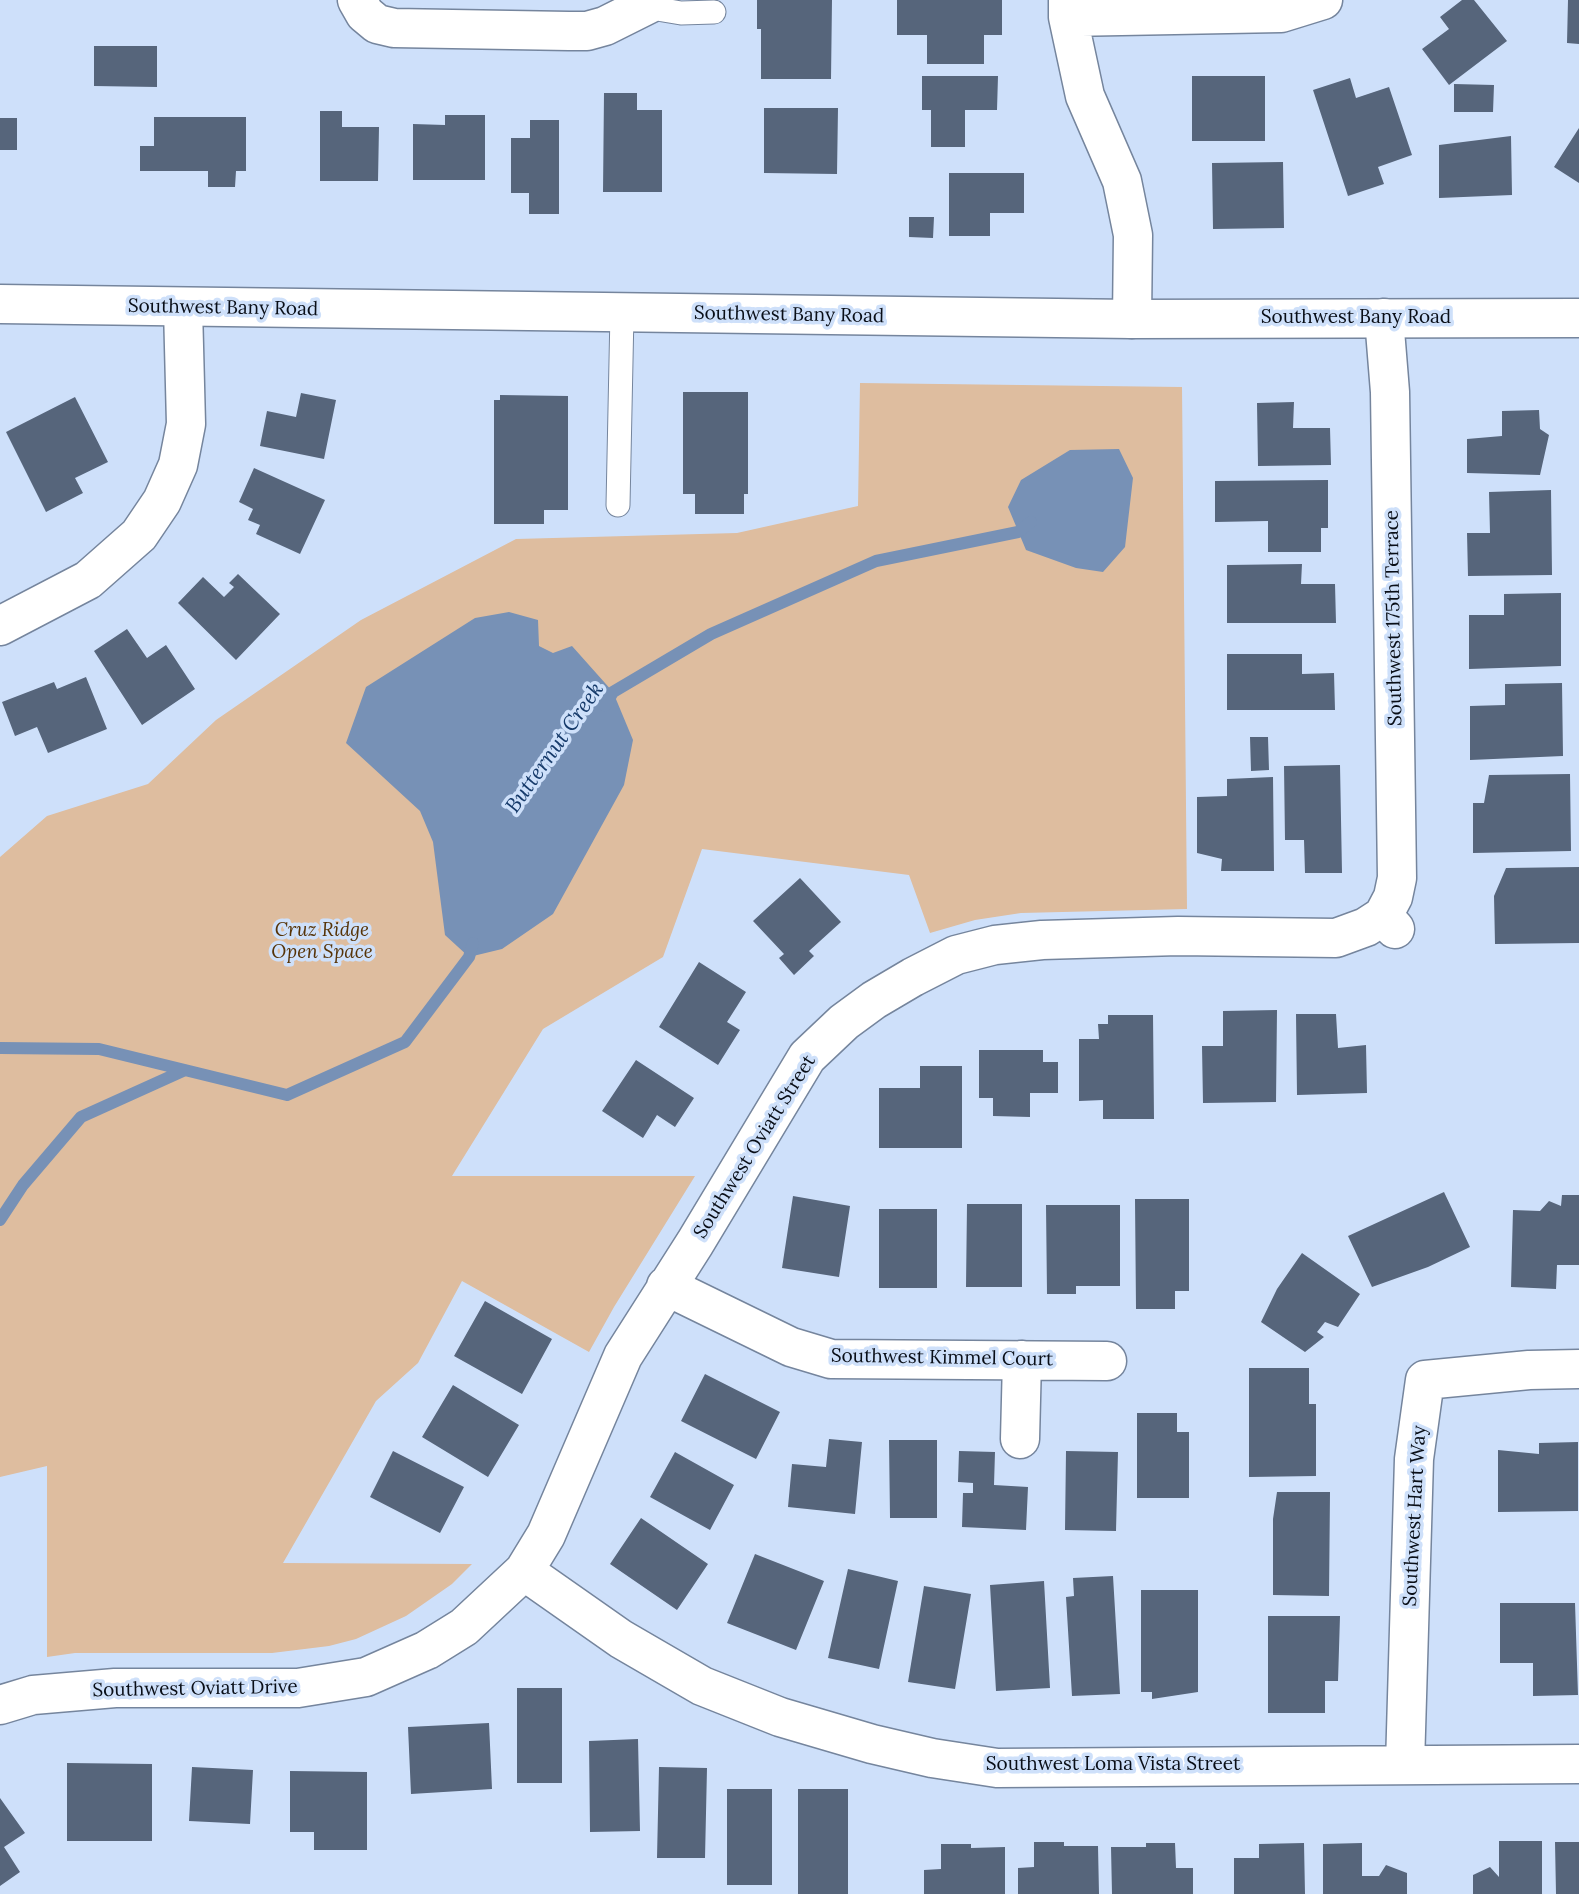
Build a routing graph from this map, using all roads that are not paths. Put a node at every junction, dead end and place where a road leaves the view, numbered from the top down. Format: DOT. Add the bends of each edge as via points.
graph roads {
  1 [pos="1323,0"];
  2 [pos="651,1"];
  3 [pos="361,7"];
  4 [pos="1068,9"];
  5 [pos="714,12"];
  6 [pos="0,304"];
  7 [pos="184,308"];
  8 [pos="622,313"];
  9 [pos="1384,318"];
  10 [pos="1579,318"];
  11 [pos="1132,319"];
  12 [pos="618,505"];
  13 [pos="0,625"];
  14 [pos="1389,923"];
  15 [pos="666,1286"];
  16 [pos="1022,1360"];
  17 [pos="1107,1361"];
  18 [pos="1579,1369"];
  19 [pos="1020,1439"];
  20 [pos="524,1571"];
  21 [pos="0,1705"];
  22 [pos="1579,1764"];
  23 [pos="1405,1765"];
  1 -- 4 [label="street" via="1281,13"];
  2 -- 3 [label="street" via="587,31 394,28 377,24"];
  2 -- 5 [label="lane" via="663,10"];
  4 -- 11 [label="street" via="1085,96 1122,181 1133,235"];
  6 -- 7 [label="street, Southwest Bany Road"];
  7 -- 8 [label="street, Southwest Bany Road"];
  7 -- 13 [label="street" via="186,424 178,465 162,501 139,534 88,580"];
  8 -- 11 [label="street, Southwest Bany Road"];
  8 -- 12 [label="lane"];
  9 -- 10 [label="street, Southwest Bany Road"];
  9 -- 11 [label="street, Southwest Bany Road"];
  9 -- 14 [label="street, Southwest 175th Terrace" via="1390,392 1397,878"];
  14 -- 15 [label="street, Southwest Oviatt Street" via="1336,939 1178,936 995,945 956,955 912,977 844,1022 807,1057"];
  15 -- 16 [label="street, Southwest Kimmel Court" via="791,1348 831,1359"];
  15 -- 20 [label="street, Southwest Oviatt Street" via="622,1356 546,1535"];
  16 -- 17 [label="street, Southwest Kimmel Court"];
  16 -- 19 [label="street"];
  18 -- 23 [label="street, Southwest Hart Way" via="1425,1380 1414,1459"];
  20 -- 21 [label="street, Southwest Oviatt Drive" via="464,1628 366,1677 298,1688 115,1688 33,1695"];
  20 -- 23 [label="street, Southwest Loma Vista Street" via="621,1639 702,1686 780,1717 932,1758 997,1768"];
  22 -- 23 [label="street, Southwest Loma Vista Street"];
}
